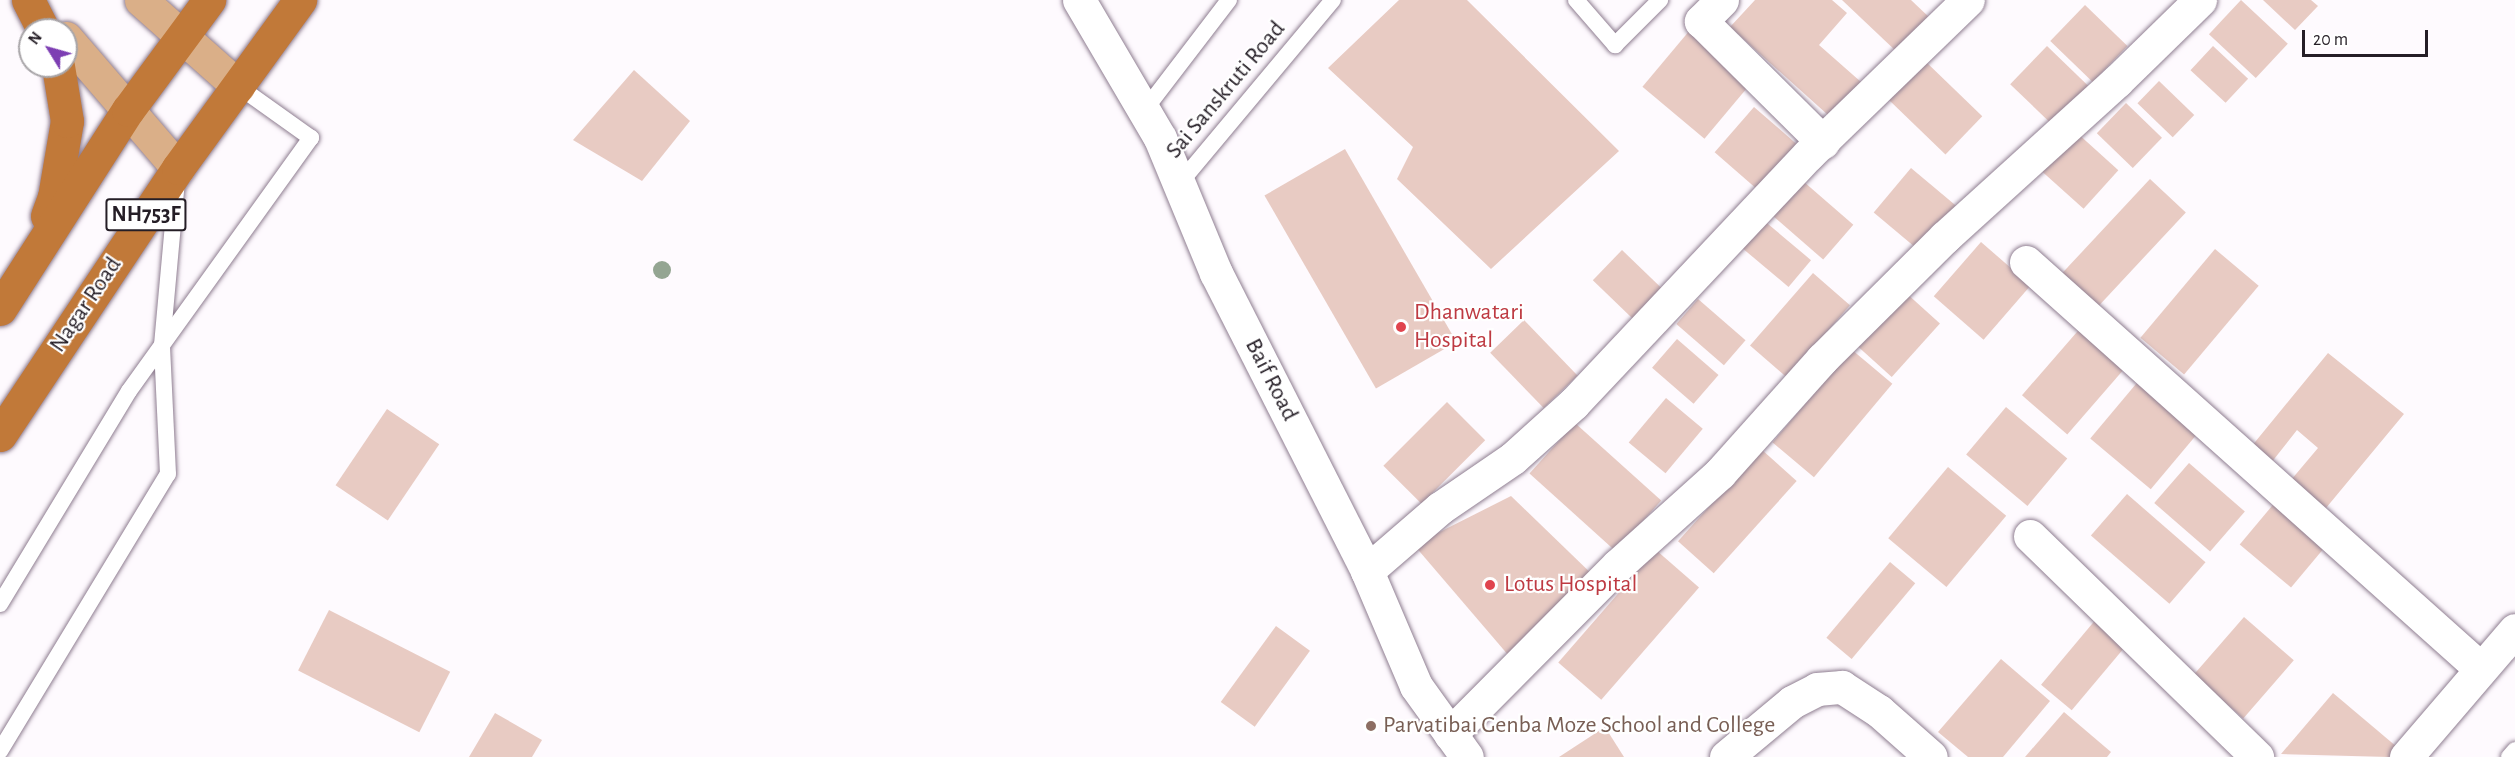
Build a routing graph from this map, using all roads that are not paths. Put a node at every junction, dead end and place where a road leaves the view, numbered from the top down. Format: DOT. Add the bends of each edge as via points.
graph roads {
  1 [pos="28,0"];
  2 [pos="33,0"];
  3 [pos="141,0"];
  4 [pos="209,0"];
  5 [pos="300,0"];
  6 [pos="1079,0"];
  7 [pos="1229,0"];
  8 [pos="1334,0"];
  9 [pos="1576,0"];
  10 [pos="1660,0"];
  11 [pos="1722,0"];
  12 [pos="1968,0"];
  13 [pos="2200,0"];
  14 [pos="37,18"];
  15 [pos="49,18"];
  16 [pos="182,37"];
  17 [pos="78,52"];
  18 [pos="59,78"];
  19 [pos="238,86"];
  20 [pos="128,110"];
  21 [pos="1144,111"];
  22 [pos="1822,142"];
  23 [pos="178,168"];
  24 [pos="1179,184"];
  25 [pos="28,262"];
  26 [pos="2026,262"];
  27 [pos="0,309"];
  28 [pos="162,345"];
  29 [pos="0,435"];
  30 [pos="2030,536"];
  31 [pos="1366,571"];
  32 [pos="0,604"];
  33 [pos="2515,630"];
  34 [pos="2481,669"];
  35 [pos="1459,746"];
  36 [pos="2515,750"];
  37 [pos="0,751"];
  38 [pos="1726,757"];
  39 [pos="1931,757"];
  40 [pos="2257,757"];
  41 [pos="2406,757"];
  42 [pos="2509,757"];
  1 -- 14 [label="highway"];
  2 -- 15 [label="main road"];
  3 -- 16 [label="main road"];
  4 -- 16 [label="highway, NH753F"];
  5 -- 19 [label="highway, Nagar Road / NH753F"];
  6 -- 21 [label="street, Baif Road"];
  7 -- 21 [label="lane"];
  8 -- 24 [label="lane, Sai Sanskruti Road"];
  9 -- 10 [label="lane" via="1615,45"];
  11 -- 22 [label="street" via="1701,21"];
  12 -- 22 [label="street"];
  13 -- 35 [label="street" via="1945,237 1822,358 1720,473 1618,565"];
  16 -- 19 [label="main road"];
  16 -- 20 [label="highway, NH753F"];
  17 -- 20 [label="main road"];
  18 -- 25 [label="highway" via="68,121 54,197"];
  19 -- 23 [label="highway, Nagar Road / NH753F"];
  19 -- 28 [label="lane" via="311,138"];
  20 -- 23 [label="main road"];
  20 -- 25 [label="highway, NH753F"];
  21 -- 24 [label="street, Baif Road"];
  22 -- 31 [label="street" via="1574,403 1513,458 1440,508"];
  23 -- 28 [label="lane"];
  23 -- 29 [label="highway, Nagar Road / NH753F"];
  24 -- 31 [label="street, Baif Road" via="1216,273"];
  25 -- 27 [label="highway, NH753F"];
  26 -- 34 [label="street"];
  28 -- 32 [label="lane" via="129,391"];
  28 -- 37 [label="lane" via="168,474"];
  30 -- 40 [label="street"];
  31 -- 35 [label="street, Baif Road" via="1416,686"];
  33 -- 34 [label="street"];
  34 -- 41 [label="street"];
  36 -- 42 [label="lane"];
  38 -- 39 [label="street" via="1792,702 1818,689 1842,687 1879,711"];
}
